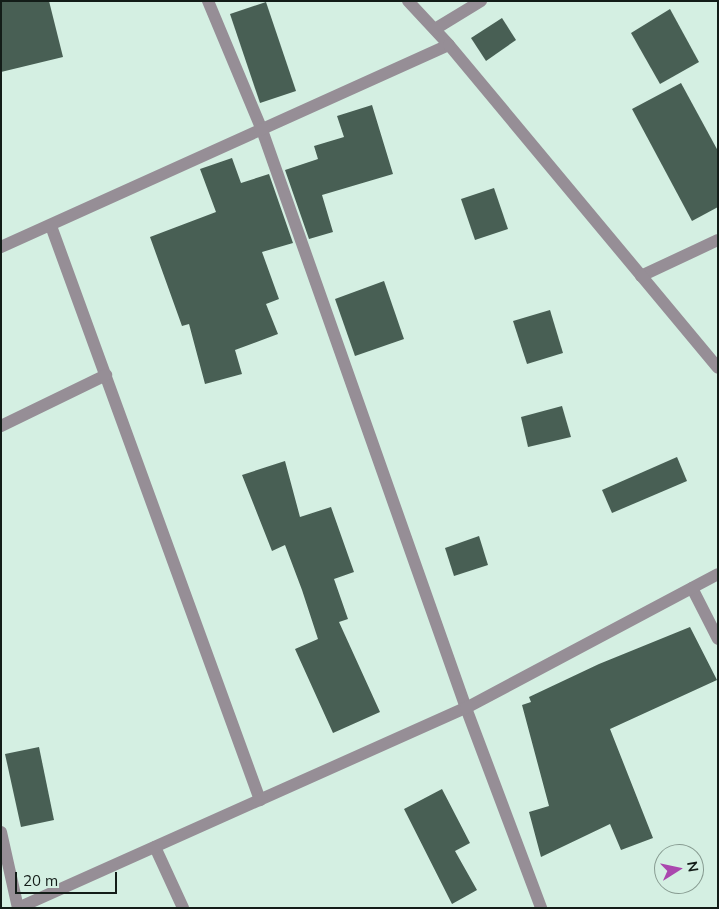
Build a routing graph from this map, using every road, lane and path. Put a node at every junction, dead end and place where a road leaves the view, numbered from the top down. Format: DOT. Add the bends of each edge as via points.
graph roads {
  1 [pos="208,1"];
  2 [pos="408,1"];
  3 [pos="481,1"];
  4 [pos="435,29"];
  5 [pos="450,45"];
  6 [pos="262,130"];
  7 [pos="51,226"];
  8 [pos="718,240"];
  9 [pos="1,247"];
  10 [pos="641,276"];
  11 [pos="718,368"];
  12 [pos="106,375"];
  13 [pos="1,426"];
  14 [pos="718,574"];
  15 [pos="692,588"];
  16 [pos="718,639"];
  17 [pos="466,708"];
  18 [pos="260,800"];
  19 [pos="1,832"];
  20 [pos="154,847"];
  21 [pos="18,908"];
  22 [pos="183,908"];
  23 [pos="541,908"];
  1 -- 6 [label="street"];
  2 -- 4 [label="street"];
  3 -- 4 [label="street"];
  4 -- 5 [label="street"];
  5 -- 6 [label="street"];
  5 -- 10 [label="street"];
  6 -- 7 [label="street"];
  6 -- 17 [label="street"];
  7 -- 9 [label="street"];
  7 -- 12 [label="street"];
  8 -- 10 [label="street"];
  10 -- 11 [label="street"];
  12 -- 13 [label="street"];
  12 -- 18 [label="street"];
  14 -- 15 [label="street"];
  15 -- 16 [label="street"];
  15 -- 17 [label="street"];
  17 -- 18 [label="street"];
  17 -- 23 [label="street"];
  18 -- 20 [label="street"];
  19 -- 21 [label="street"];
  20 -- 21 [label="street"];
  20 -- 22 [label="street"];
}
